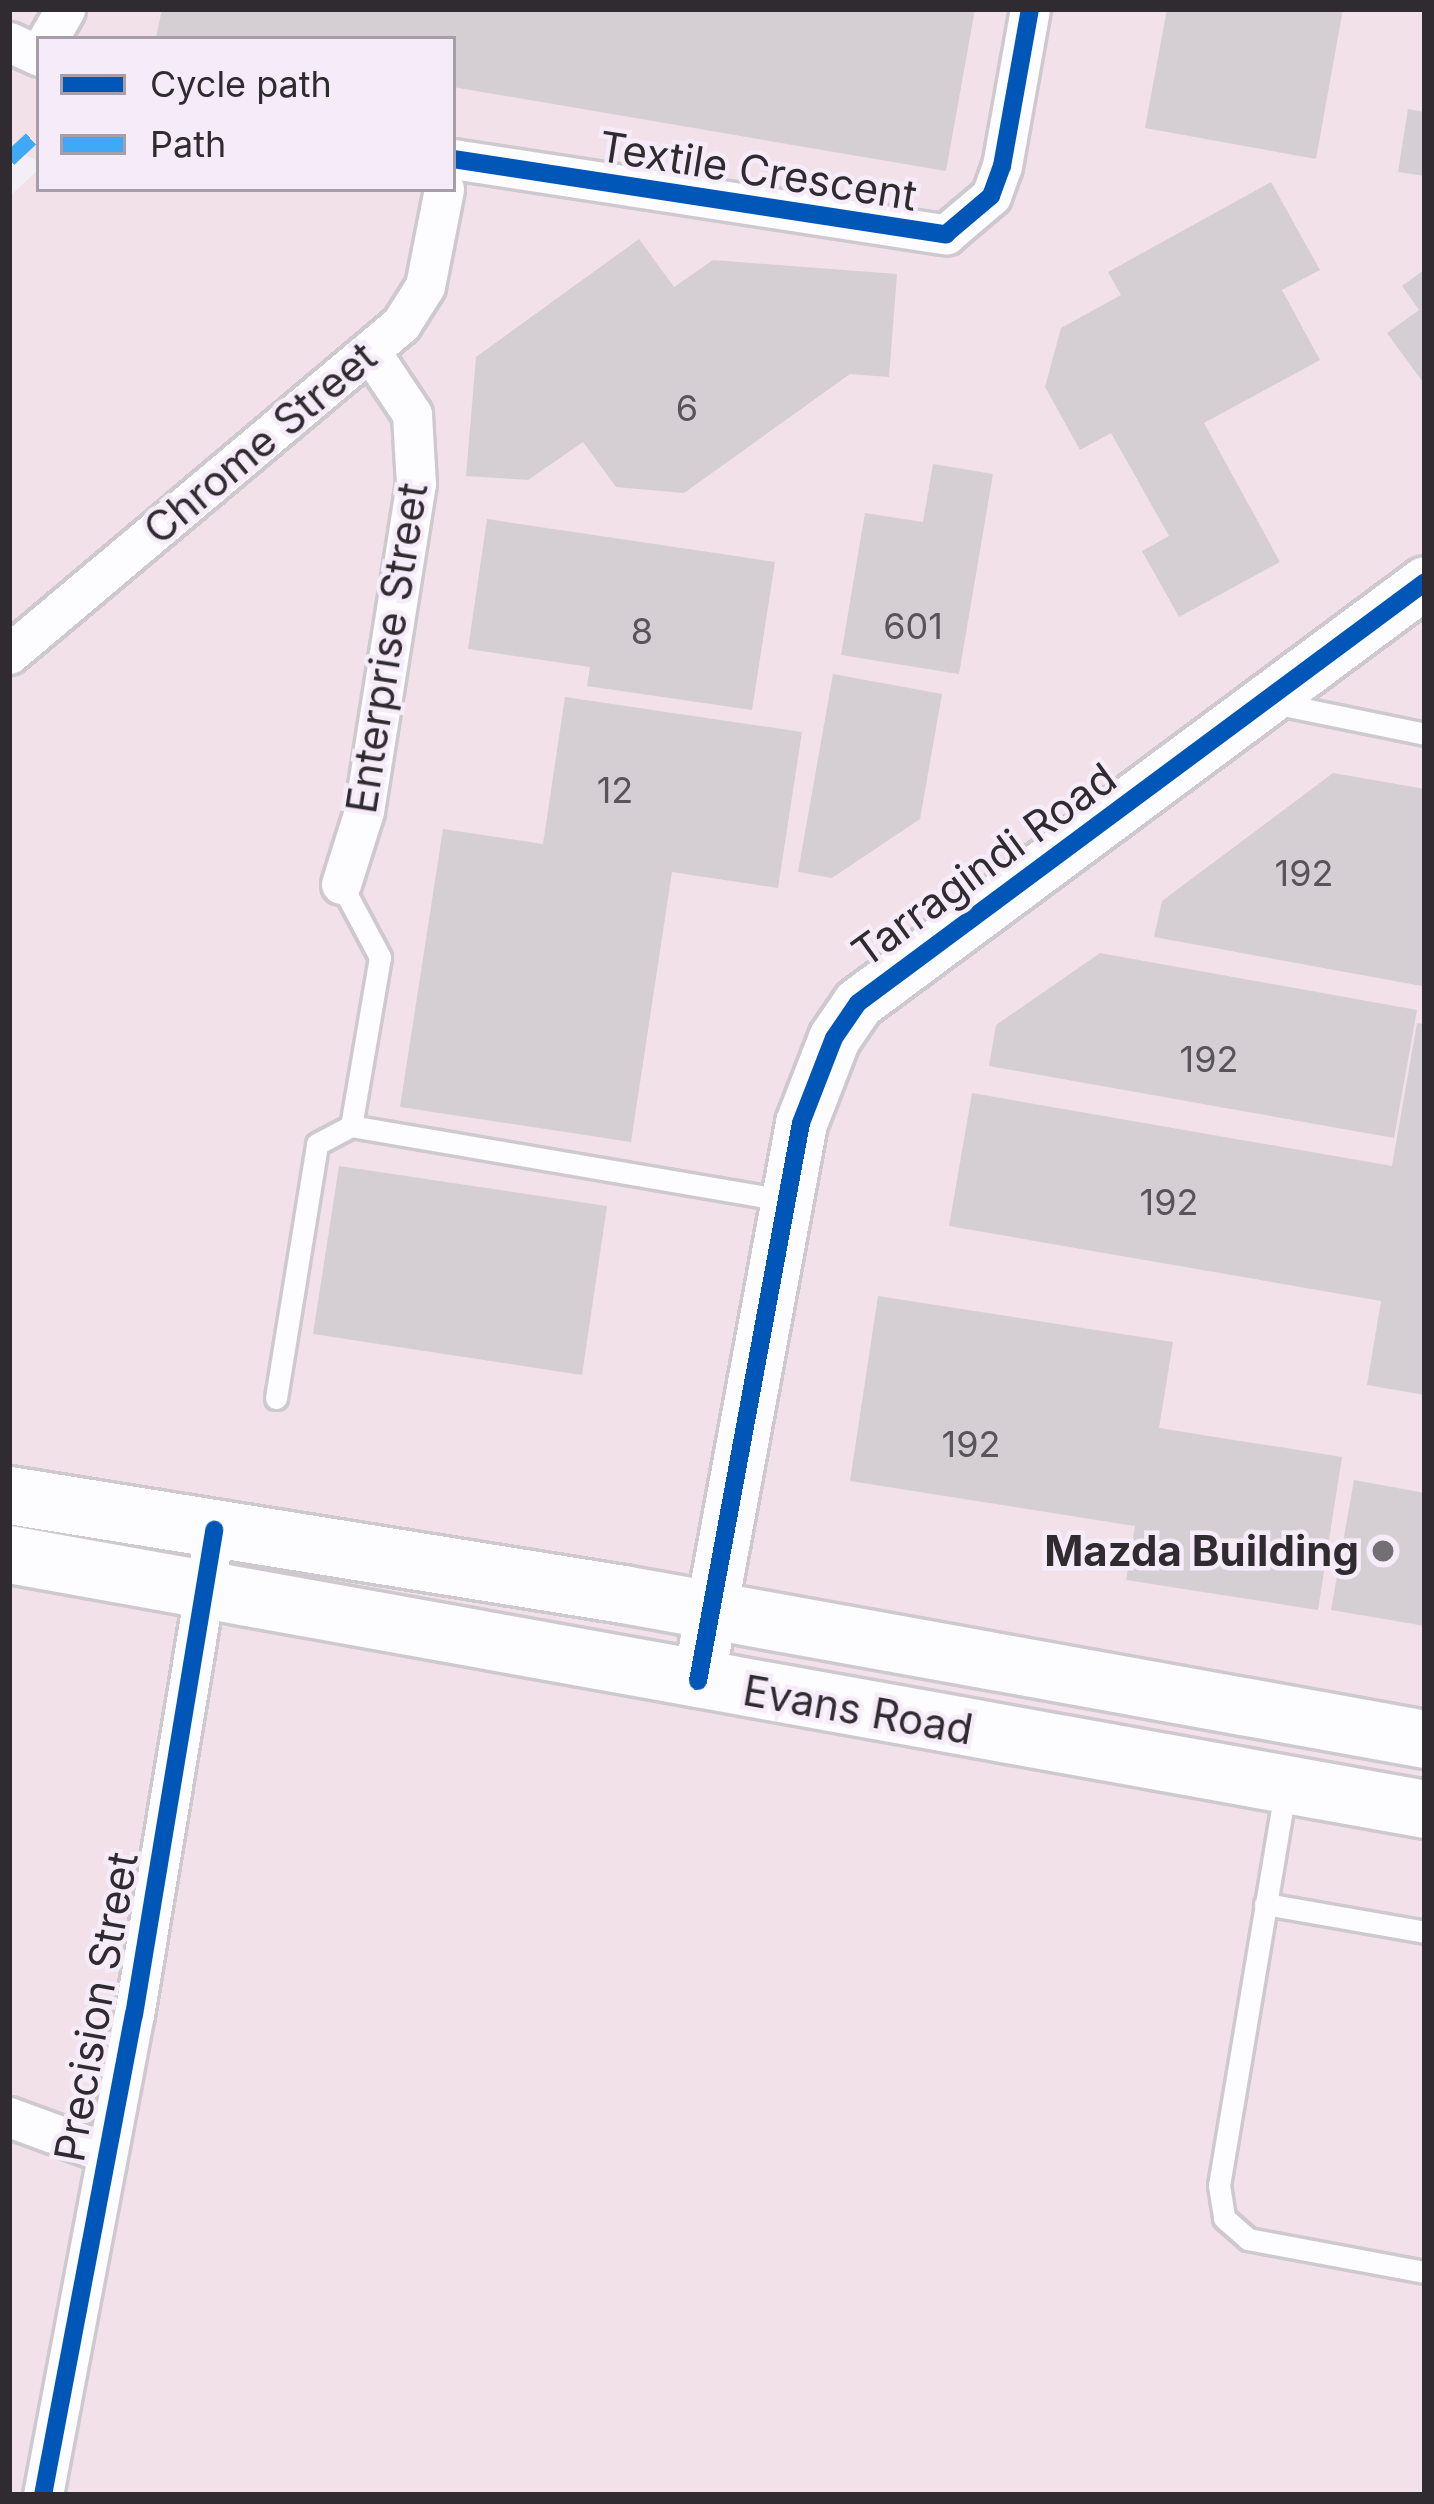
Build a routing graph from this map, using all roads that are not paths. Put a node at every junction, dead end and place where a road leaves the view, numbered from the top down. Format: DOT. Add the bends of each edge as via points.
graph roads {
  1 [pos="64,9"];
  2 [pos="1030,9"];
  3 [pos="50,36"];
  4 [pos="456,159"];
  5 [pos="443,192"];
  6 [pos="370,351"];
  7 [pos="1425,582"];
  8 [pos="9,654"];
  9 [pos="1267,702"];
  10 [pos="1425,734"];
  11 [pos="341,884"];
  12 [pos="351,1126"];
  13 [pos="786,1200"];
  14 [pos="277,1398"];
  15 [pos="9,1496"];
  16 [pos="214,1530"];
  17 [pos="9,1554"];
  18 [pos="202,1587"];
  19 [pos="711,1610"];
  20 [pos="698,1681"];
  21 [pos="1425,1739"];
  22 [pos="1286,1785"];
  23 [pos="1425,1809"];
  24 [pos="1265,1904"];
  25 [pos="1425,1932"];
  26 [pos="9,2116"];
  27 [pos="107,2153"];
  28 [pos="1425,2272"];
  29 [pos="43,2495"];
  1 -- 3 [label="street"];
  2 -- 4 [label="street, Textile Crescent" via="991,196 946,234"];
  5 -- 6 [label="street, Chrome Street" via="425,286 401,324"];
  6 -- 8 [label="street, Chrome Street"];
  6 -- 11 [label="street, Enterprise Street" via="412,414 416,484 364,812"];
  7 -- 9 [label="street, Tarragindi Road"];
  9 -- 10 [label="lane"];
  9 -- 13 [label="street, Tarragindi Road" via="858,1003 815,1077"];
  11 -- 12 [label="lane" via="380,957"];
  12 -- 13 [label="lane"];
  12 -- 14 [label="lane" via="317,1144"];
  13 -- 19 [label="street, Tarragindi Road"];
  15 -- 16 [label="main road, Evans Road"];
  16 -- 18 [label="street, Precision Street"];
  16 -- 19 [label="main road, Evans Road"];
  17 -- 18 [label="main road, Evans Road"];
  18 -- 20 [label="main road, Evans Road"];
  18 -- 27 [label="street, Precision Street"];
  19 -- 20 [label="street, Tarragindi Road"];
  19 -- 21 [label="main road, Evans Road"];
  20 -- 22 [label="main road, Evans Road"];
  22 -- 23 [label="main road, Evans Road"];
  22 -- 24 [label="lane"];
  24 -- 25 [label="lane"];
  24 -- 28 [label="lane" via="1219,2185 1224,2218 1248,2240"];
  26 -- 27 [label="street"];
  27 -- 29 [label="street, Precision Street"];
}
